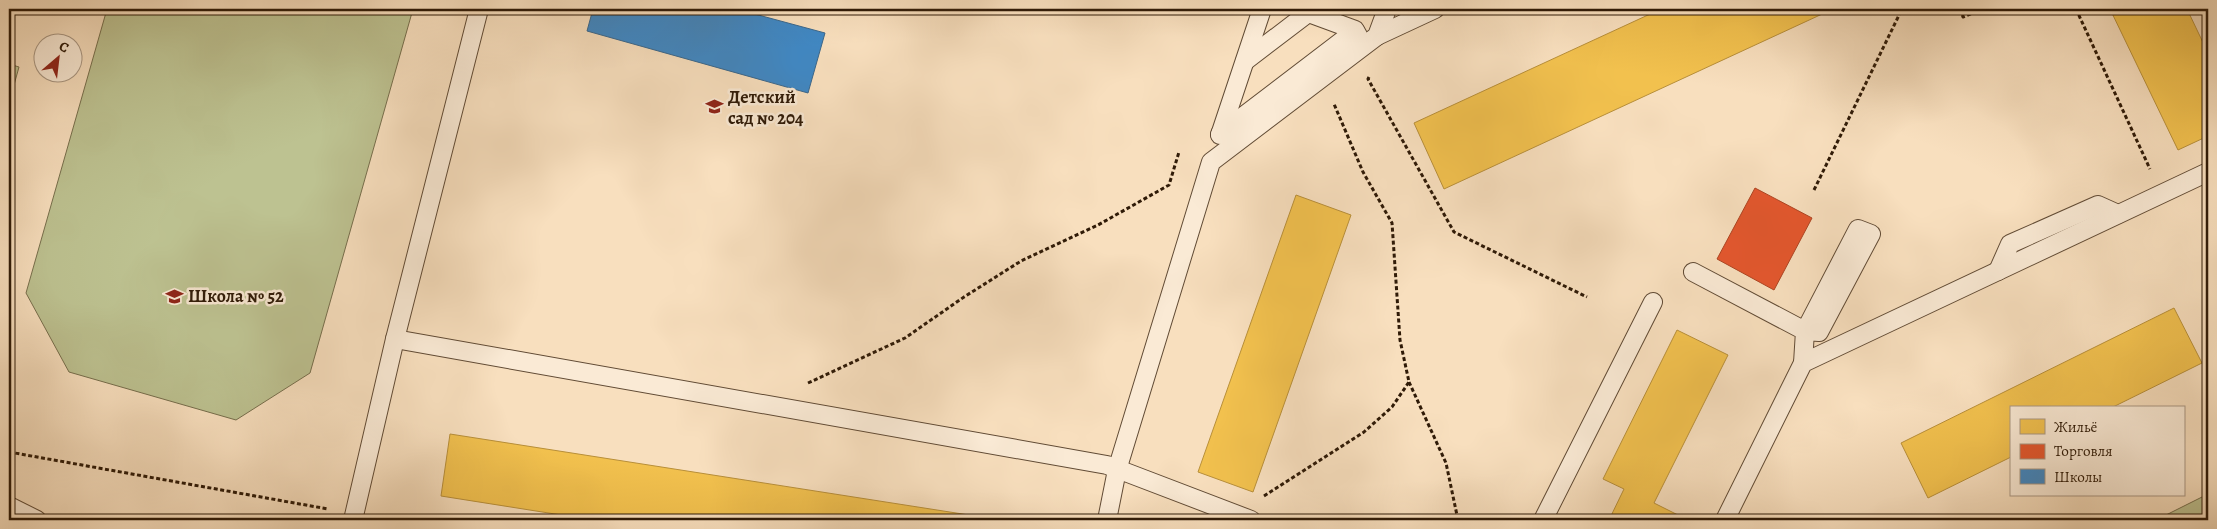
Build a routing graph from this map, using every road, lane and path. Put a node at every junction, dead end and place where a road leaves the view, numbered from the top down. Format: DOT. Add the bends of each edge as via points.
graph roads {
  1 [pos="478,9"];
  2 [pos="1262,9"];
  3 [pos="1387,9"];
  4 [pos="1435,9"];
  5 [pos="1902,9"];
  6 [pos="1960,9"];
  7 [pos="1983,9"];
  8 [pos="2076,9"];
  9 [pos="1303,11"];
  10 [pos="1365,37"];
  11 [pos="1245,61"];
  12 [pos="1372,70"];
  13 [pos="1368,79"];
  14 [pos="1361,84"];
  15 [pos="1341,99"];
  16 [pos="1334,104"];
  17 [pos="1326,110"];
  18 [pos="1220,134"];
  19 [pos="1179,152"];
  20 [pos="1211,162"];
  21 [pos="2208,172"];
  22 [pos="2154,177"];
  23 [pos="1814,190"];
  24 [pos="1693,272"];
  25 [pos="1587,297"];
  26 [pos="1653,302"];
  27 [pos="1805,331"];
  28 [pos="395,339"];
  29 [pos="1803,363"];
  30 [pos="1409,382"];
  31 [pos="808,384"];
  32 [pos="9,452"];
  33 [pos="1117,470"];
  34 [pos="1261,497"];
  35 [pos="9,506"];
  36 [pos="354,517"];
  37 [pos="37,520"];
  38 [pos="395,520"];
  39 [pos="1107,520"];
  40 [pos="1251,520"];
  41 [pos="1458,520"];
  42 [pos="1543,520"];
  43 [pos="1725,520"];
  1 -- 28 [label="lane"];
  2 -- 11 [label="lane"];
  3 -- 10 [label="lane"];
  4 -- 10 [label="lane"];
  5 -- 23 [label="path"];
  6 -- 7 [label="path" via="1963,17"];
  8 -- 22 [label="path"];
  9 -- 10 [label="lane"];
  9 -- 11 [label="lane"];
  10 -- 18 [label="lane"];
  10 -- 20 [label="lane"];
  11 -- 18 [label="lane"];
  12 -- 13 [label="path"];
  13 -- 14 [label="path"];
  13 -- 25 [label="path" via="1454,232"];
  15 -- 16 [label="path"];
  16 -- 17 [label="path"];
  16 -- 30 [label="path" via="1364,172 1392,223 1400,340"];
  18 -- 20 [label="lane"];
  19 -- 31 [label="path" via="1169,185 1098,225 1020,261 905,338"];
  20 -- 33 [label="lane"];
  21 -- 29 [label="lane"];
  24 -- 27 [label="lane"];
  26 -- 42 [label="lane"];
  27 -- 27 [label="lane" via="1858,229 1871,234 1819,332"];
  27 -- 29 [label="lane"];
  28 -- 33 [label="lane"];
  28 -- 36 [label="lane"];
  29 -- 43 [label="lane"];
  30 -- 34 [label="path" via="1392,407 1364,432"];
  30 -- 41 [label="path" via="1446,463"];
  32 -- 36 [label="path"];
  33 -- 39 [label="lane"];
  33 -- 40 [label="lane"];
  35 -- 37 [label="lane"];
  36 -- 38 [label="path"];
}
